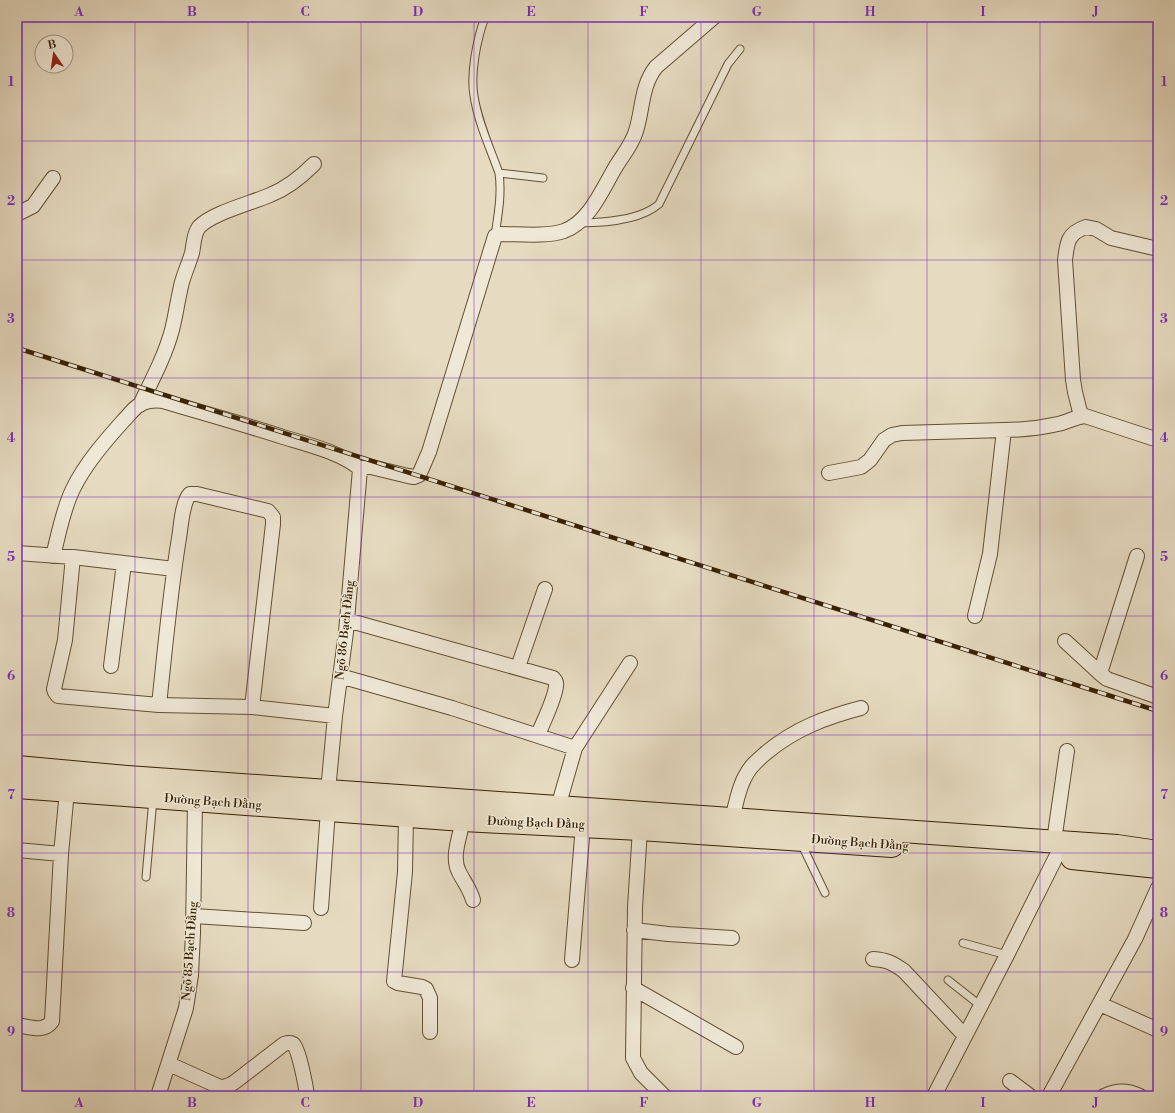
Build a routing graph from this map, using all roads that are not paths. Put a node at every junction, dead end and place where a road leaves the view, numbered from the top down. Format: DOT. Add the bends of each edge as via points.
graph roads {
  1 [pos="485,17"];
  2 [pos="714,17"];
  3 [pos="740,49"];
  4 [pos="314,164"];
  5 [pos="499,173"];
  6 [pos="53,178"];
  7 [pos="543,178"];
  8 [pos="17,214"];
  9 [pos="577,223"];
  10 [pos="495,236"];
  11 [pos="1158,248"];
  12 [pos="140,405"];
  13 [pos="1082,416"];
  14 [pos="1004,430"];
  15 [pos="1158,440"];
  16 [pos="360,470"];
  17 [pos="829,473"];
  18 [pos="17,553"];
  19 [pos="52,556"];
  20 [pos="1137,556"];
  21 [pos="73,557"];
  22 [pos="124,563"];
  23 [pos="174,569"];
  24 [pos="545,589"];
  25 [pos="975,616"];
  26 [pos="347,620"];
  27 [pos="1065,641"];
  28 [pos="630,663"];
  29 [pos="111,666"];
  30 [pos="518,667"];
  31 [pos="1102,675"];
  32 [pos="340,676"];
  33 [pos="1158,697"];
  34 [pos="159,705"];
  35 [pos="252,707"];
  36 [pos="861,708"];
  37 [pos="335,716"];
  38 [pos="538,735"];
  39 [pos="575,748"];
  40 [pos="1067,751"];
  41 [pos="17,768"];
  42 [pos="17,787"];
  43 [pos="66,791"];
  44 [pos="157,792"];
  45 [pos="196,801"];
  46 [pos="328,801"];
  47 [pos="558,807"];
  48 [pos="406,815"];
  49 [pos="732,819"];
  50 [pos="463,820"];
  51 [pos="583,825"];
  52 [pos="640,829"];
  53 [pos="799,839"];
  54 [pos="1055,849"];
  55 [pos="17,850"];
  56 [pos="1158,852"];
  57 [pos="61,854"];
  58 [pos="1158,867"];
  59 [pos="146,877"];
  60 [pos="1158,888"];
  61 [pos="825,893"];
  62 [pos="473,900"];
  63 [pos="321,908"];
  64 [pos="194,916"];
  65 [pos="304,923"];
  66 [pos="634,930"];
  67 [pos="732,938"];
  68 [pos="963,943"];
  69 [pos="1007,955"];
  70 [pos="873,959"];
  71 [pos="572,960"];
  72 [pos="948,980"];
  73 [pos="633,988"];
  74 [pos="1100,1004"];
  75 [pos="981,1006"];
  76 [pos="17,1025"];
  77 [pos="1158,1030"];
  78 [pos="430,1032"];
  79 [pos="965,1036"];
  80 [pos="736,1047"];
  81 [pos="169,1064"];
  82 [pos="1010,1081"];
  83 [pos="158,1096"];
  84 [pos="307,1096"];
  85 [pos="664,1096"];
  86 [pos="934,1096"];
  87 [pos="1030,1096"];
  88 [pos="1049,1096"];
  89 [pos="1104,1096"];
  90 [pos="1140,1096"];
  1 -- 5 [label="lane" via="478,43 474,96"];
  2 -- 9 [label="street" via="651,73 645,86 632,142 595,202"];
  3 -- 9 [label="lane" via="728,64 658,204 642,214 607,221"];
  4 -- 12 [label="street" via="288,187 223,213 204,223 197,230 167,346"];
  5 -- 7 [label="lane"];
  5 -- 10 [label="lane" via="500,192"];
  6 -- 8 [label="street" via="33,206"];
  9 -- 10 [label="street" via="558,233"];
  10 -- 16 [label="street" via="428,452 418,475 408,476 371,467"];
  11 -- 13 [label="street" via="1111,238 1086,226 1072,234 1068,241 1065,260 1073,380"];
  12 -- 16 [label="street" via="163,401 307,444 340,456"];
  12 -- 19 [label="street" via="120,424 78,480 68,503"];
  13 -- 14 [label="street" via="1046,427"];
  13 -- 15 [label="street" via="1093,417"];
  14 -- 17 [label="street" via="902,432 884,440 870,460 860,467"];
  14 -- 25 [label="street" via="990,554"];
  16 -- 26 [label="street, Ngõ 86 Bạch Đằng"];
  18 -- 19 [label="street"];
  19 -- 21 [label="street"];
  20 -- 31 [label="street" via="1101,670"];
  21 -- 22 [label="street"];
  21 -- 34 [label="street" via="64,640 54,688 56,694"];
  22 -- 23 [label="street"];
  22 -- 29 [label="street"];
  23 -- 34 [label="street"];
  23 -- 35 [label="street" via="187,497 190,494 268,511 273,517"];
  24 -- 30 [label="street"];
  26 -- 30 [label="street"];
  26 -- 32 [label="street, Ngõ 86 Bạch Đằng"];
  27 -- 31 [label="street"];
  28 -- 39 [label="street"];
  30 -- 38 [label="street" via="556,681 555,693"];
  31 -- 33 [label="street" via="1107,680"];
  32 -- 37 [label="street, Ngõ 86 Bạch Đằng"];
  32 -- 38 [label="street"];
  34 -- 35 [label="street"];
  35 -- 37 [label="street"];
  36 -- 49 [label="street" via="826,717 777,743 753,764 746,775"];
  37 -- 46 [label="street, Ngõ 86 Bạch Đằng"];
  38 -- 39 [label="street"];
  39 -- 47 [label="street"];
  40 -- 54 [label="street"];
  41 -- 44 [label="highway, Đường Bạch Đằng"];
  42 -- 43 [label="highway, Đường Bạch Đằng"];
  43 -- 44 [label="highway, Đường Bạch Đằng"];
  43 -- 57 [label="street"];
  44 -- 45 [label="highway, Đường Bạch Đằng"];
  44 -- 46 [label="highway, Đường Bạch Đằng"];
  44 -- 59 [label="lane"];
  45 -- 46 [label="highway, Đường Bạch Đằng"];
  45 -- 64 [label="street, Ngõ 85 Bạch Đằng"];
  46 -- 47 [label="highway, Đường Bạch Đằng"];
  46 -- 48 [label="highway, Đường Bạch Đằng"];
  46 -- 63 [label="street, Ngõ 86 Bạch Đằng"];
  47 -- 49 [label="highway, Đường Bạch Đằng"];
  48 -- 50 [label="highway, Đường Bạch Đằng"];
  48 -- 78 [label="street" via="405,872 394,981 426,989 430,998"];
  49 -- 54 [label="highway, Đường Bạch Đằng"];
  50 -- 51 [label="highway, Đường Bạch Đằng"];
  50 -- 62 [label="street" via="456,861 458,871"];
  51 -- 52 [label="highway, Đường Bạch Đằng"];
  51 -- 71 [label="street"];
  52 -- 53 [label="highway, Đường Bạch Đằng"];
  52 -- 66 [label="street"];
  53 -- 54 [label="highway, Đường Bạch Đằng"];
  53 -- 61 [label="lane"];
  54 -- 56 [label="highway" via="1117,846"];
  54 -- 58 [label="highway" via="1091,859"];
  54 -- 69 [label="street"];
  55 -- 57 [label="street"];
  57 -- 76 [label="street" via="52,1021 43,1028"];
  60 -- 74 [label="street" via="1135,939"];
  64 -- 65 [label="street"];
  64 -- 81 [label="street, Ngõ 85 Bạch Đằng" via="191,975 186,1008"];
  66 -- 67 [label="street"];
  66 -- 73 [label="street"];
  68 -- 69 [label="lane"];
  69 -- 75 [label="street"];
  70 -- 79 [label="street" via="883,959 904,971"];
  72 -- 75 [label="lane"];
  73 -- 80 [label="street"];
  73 -- 85 [label="street" via="633,1058 641,1073"];
  74 -- 77 [label="street"];
  74 -- 88 [label="street"];
  75 -- 79 [label="street"];
  79 -- 86 [label="street"];
  81 -- 83 [label="street, Ngõ 85 Bạch Đằng"];
  81 -- 84 [label="street" via="224,1087 236,1082 284,1044 290,1043 297,1049"];
  82 -- 87 [label="street"];
  89 -- 90 [label="street" via="1123,1091"];
}
